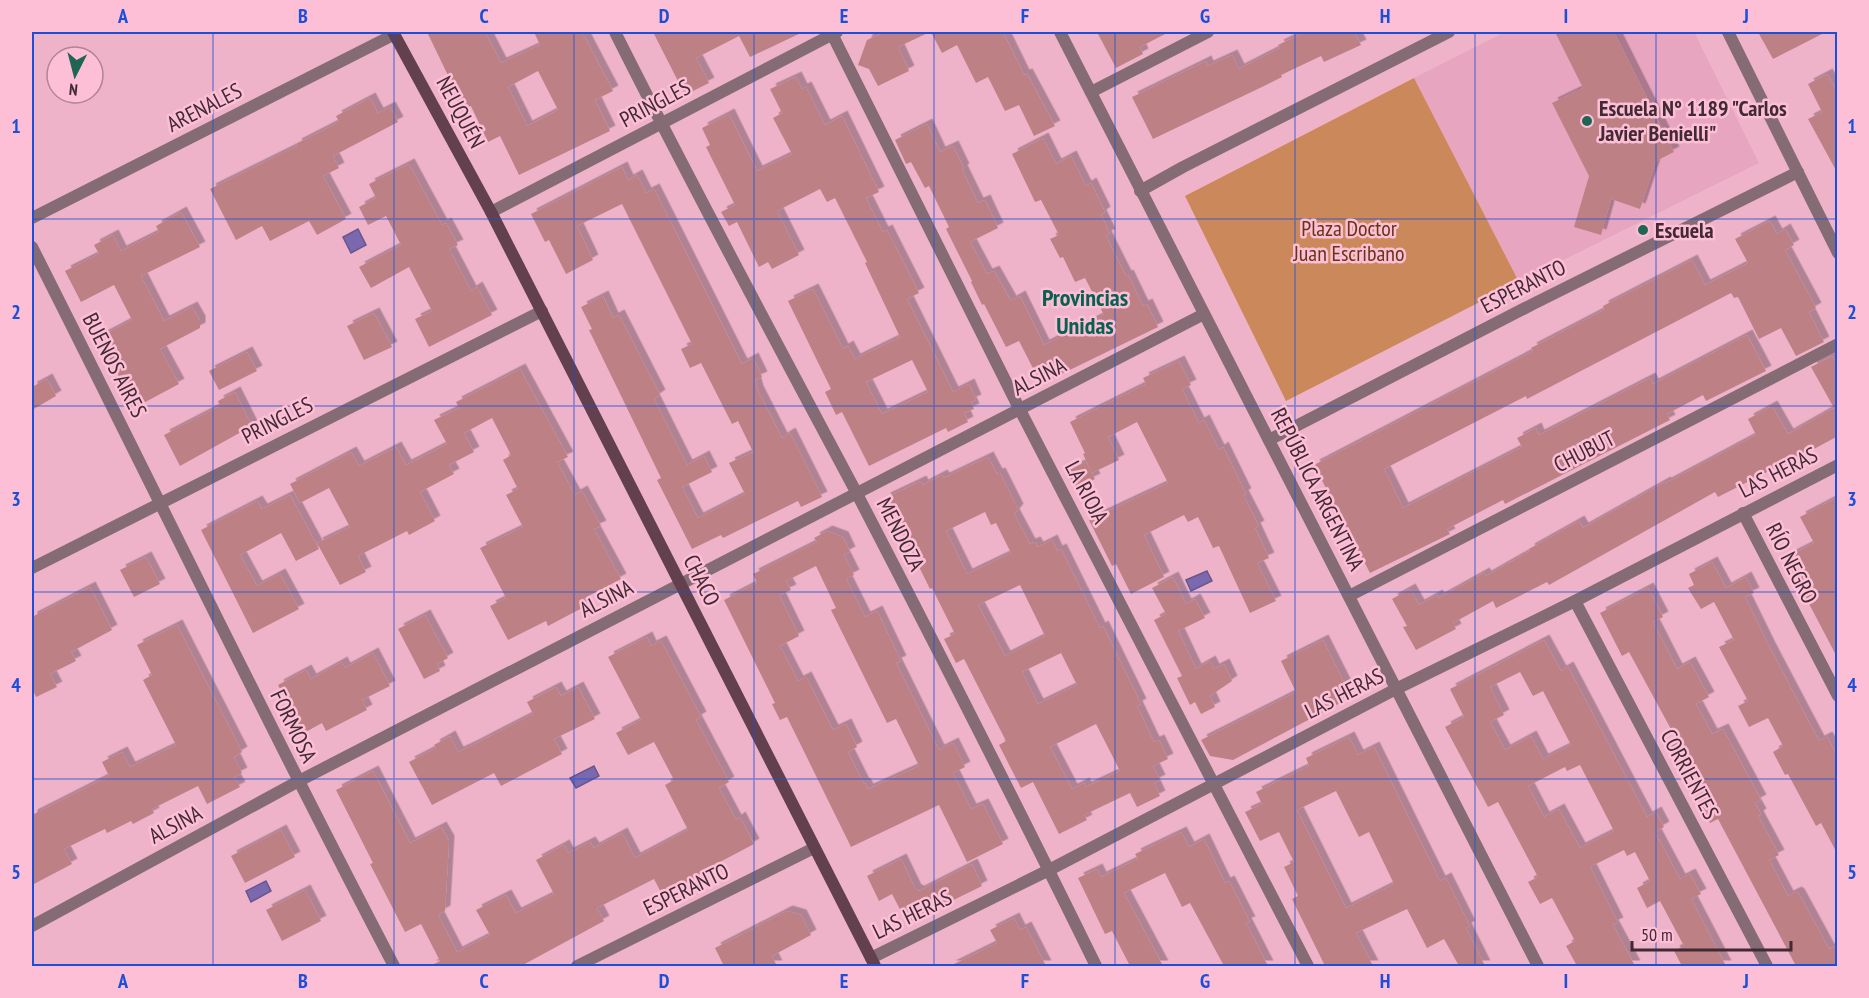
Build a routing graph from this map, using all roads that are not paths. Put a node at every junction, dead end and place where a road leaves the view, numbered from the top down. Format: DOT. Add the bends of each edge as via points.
graph roads {
  1 [pos="615,32"];
  2 [pos="1060,32"];
  3 [pos="1208,32"];
  4 [pos="1449,32"];
  5 [pos="1728,32"];
  6 [pos="394,33"];
  7 [pos="834,33"];
  8 [pos="1091,92"];
  9 [pos="661,124"];
  10 [pos="1797,172"];
  11 [pos="1140,191"];
  12 [pos="491,212"];
  13 [pos="32,218"];
  14 [pos="32,247"];
  15 [pos="1838,253"];
  16 [pos="542,311"];
  17 [pos="1204,314"];
  18 [pos="1838,344"];
  19 [pos="1020,410"];
  20 [pos="1269,440"];
  21 [pos="1838,465"];
  22 [pos="856,493"];
  23 [pos="161,502"];
  24 [pos="1743,513"];
  25 [pos="32,568"];
  26 [pos="681,583"];
  27 [pos="1349,596"];
  28 [pos="1575,601"];
  29 [pos="1396,689"];
  30 [pos="1838,696"];
  31 [pos="297,782"];
  32 [pos="1215,784"];
  33 [pos="814,848"];
  34 [pos="1049,870"];
  35 [pos="32,926"];
  36 [pos="873,962"];
  37 [pos="394,966"];
  38 [pos="577,966"];
  39 [pos="1096,966"];
  40 [pos="1308,966"];
  41 [pos="1538,966"];
  42 [pos="1767,966"];
  1 -- 9 [label="street, MENDOZA"];
  2 -- 8 [label="street, REPÚBLICA ARGENTINA"];
  3 -- 8 [label="street"];
  4 -- 11 [label="street"];
  5 -- 10 [label="street"];
  6 -- 12 [label="main road, NEUQUÉN"];
  6 -- 13 [label="street, ARENALES"];
  7 -- 9 [label="street, PRINGLES"];
  7 -- 19 [label="street, LA RIOJA"];
  8 -- 11 [label="street, REPÚBLICA ARGENTINA"];
  9 -- 12 [label="street, PRINGLES"];
  9 -- 22 [label="street, MENDOZA"];
  10 -- 15 [label="street"];
  10 -- 20 [label="street, ESPERANTO"];
  11 -- 17 [label="street, REPÚBLICA ARGENTINA"];
  12 -- 16 [label="main road, CHACO"];
  14 -- 23 [label="street, BUENOS AIRES"];
  16 -- 23 [label="street, PRINGLES"];
  16 -- 26 [label="main road, CHACO"];
  17 -- 19 [label="street, ALSINA"];
  17 -- 20 [label="street, REPÚBLICA ARGENTINA"];
  18 -- 27 [label="street, CHUBUT"];
  19 -- 22 [label="street, ALSINA"];
  19 -- 32 [label="street, LA RIOJA"];
  20 -- 27 [label="street, REPÚBLICA ARGENTINA"];
  21 -- 24 [label="street, LAS HERAS"];
  22 -- 26 [label="street, ALSINA"];
  22 -- 34 [label="street, MENDOZA"];
  23 -- 25 [label="street, PRINGLES"];
  23 -- 31 [label="street, FORMOSA"];
  24 -- 28 [label="street, LAS HERAS"];
  24 -- 30 [label="street, RÍO NEGRO"];
  26 -- 31 [label="street, ALSINA"];
  26 -- 33 [label="main road, CHACO"];
  27 -- 29 [label="street, REPÚBLICA ARGENTINA"];
  28 -- 29 [label="street, LAS HERAS"];
  28 -- 42 [label="street, CORRIENTES"];
  29 -- 32 [label="street, LAS HERAS"];
  29 -- 41 [label="street, REPÚBLICA ARGENTINA"];
  31 -- 35 [label="street, ALSINA"];
  31 -- 37 [label="street, FORMOSA"];
  32 -- 34 [label="street, LAS HERAS"];
  32 -- 40 [label="street, LA RIOJA"];
  33 -- 36 [label="main road, CHACO"];
  33 -- 38 [label="street, ESPERANTO"];
  34 -- 36 [label="street, LAS HERAS"];
  34 -- 39 [label="street, MENDOZA"];
}
